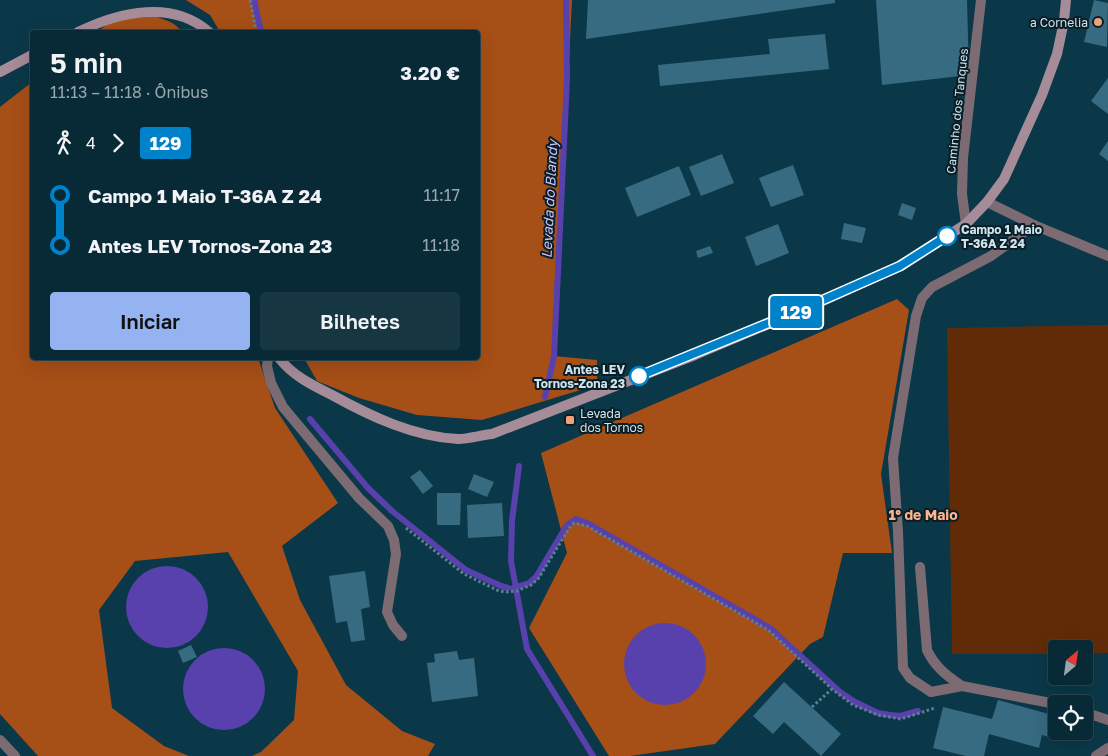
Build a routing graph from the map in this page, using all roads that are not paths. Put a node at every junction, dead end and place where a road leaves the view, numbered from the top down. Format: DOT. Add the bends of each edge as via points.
graph roads {
  1 [pos="981,0"];
  2 [pos="1066,0"];
  3 [pos="82,30"];
  4 [pos="207,30"];
  5 [pos="30,56"];
  6 [pos="0,72"];
  7 [pos="987,202"];
  8 [pos="966,224"];
  9 [pos="1034,225"];
  10 [pos="1108,256"];
  11 [pos="268,360"];
  12 [pos="281,360"];
  13 [pos="920,567"];
  14 [pos="402,636"];
  15 [pos="962,686"];
  16 [pos="1048,702"];
  17 [pos="1093,715"];
  18 [pos="1108,720"];
  19 [pos="0,740"];
  20 [pos="1108,748"];
  21 [pos="15,756"];
  22 [pos="1096,756"];
  1 -- 8 [label="street, Caminho dos Tanques" via="963,158 962,194"];
  2 -- 7 [label="main road" via="1057,54 1042,95 1004,179"];
  3 -- 4 [label="main road" via="125,9 154,3 187,11"];
  5 -- 6 [label="main road"];
  7 -- 8 [label="main road"];
  7 -- 9 [label="street"];
  8 -- 12 [label="main road" via="900,266 816,304 492,434 460,439 404,428 304,381"];
  9 -- 10 [label="street"];
  9 -- 15 [label="street" via="991,256 932,287 922,298 916,316 893,458 902,668 910,678 931,692"];
  11 -- 14 [label="street" via="271,383 283,407 388,526 396,554 387,612"];
  13 -- 15 [label="street" via="927,650 944,674"];
  15 -- 16 [label="street"];
  17 -- 18 [label="street"];
  19 -- 21 [label="street"];
  20 -- 22 [label="street"];
}
